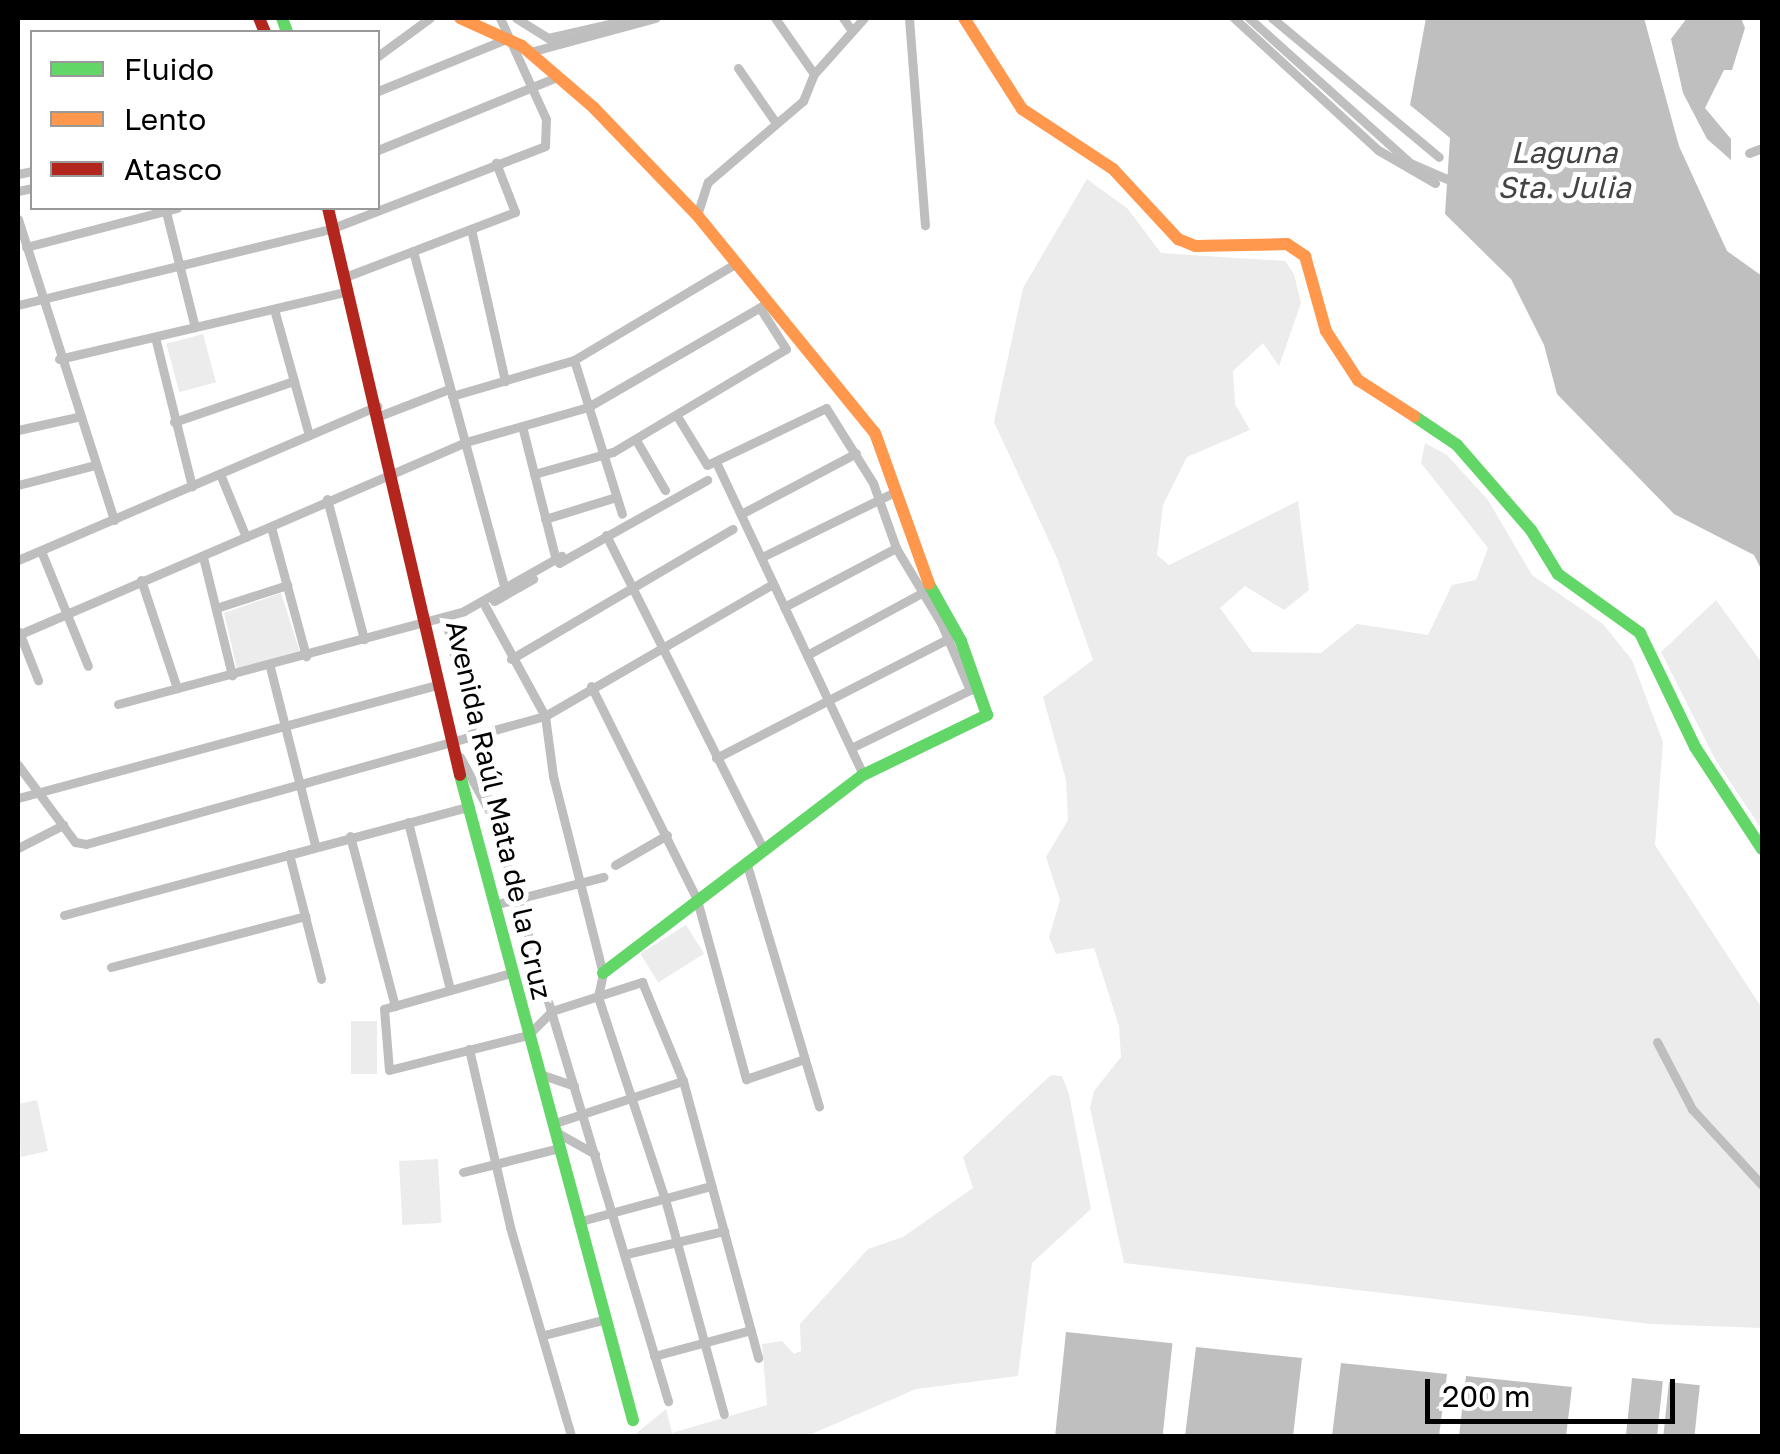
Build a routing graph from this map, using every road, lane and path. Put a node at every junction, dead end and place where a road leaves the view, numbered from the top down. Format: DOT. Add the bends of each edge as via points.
graph roads {
  1 [pos="430,18"];
  2 [pos="460,18"];
  3 [pos="500,18"];
  4 [pos="656,18"];
  5 [pos="774,18"];
  6 [pos="843,18"];
  7 [pos="864,18"];
  8 [pos="909,18"];
  9 [pos="964,18"];
  10 [pos="1234,18"];
  11 [pos="1272,18"];
  12 [pos="852,31"];
  13 [pos="506,39"];
  14 [pos="530,52"];
  15 [pos="380,55"];
  16 [pos="738,68"];
  17 [pos="814,74"];
  18 [pos="557,78"];
  19 [pos="380,90"];
  20 [pos="529,90"];
  21 [pos="776,123"];
  22 [pos="1762,148"];
  23 [pos="380,149"];
  24 [pos="1749,153"];
  25 [pos="1439,157"];
  26 [pos="496,164"];
  27 [pos="708,182"];
  28 [pos="1435,183"];
  29 [pos="684,201"];
  30 [pos="161,210"];
  31 [pos="165,210"];
  32 [pos="328,210"];
  33 [pos="379,210"];
  34 [pos="380,210"];
  35 [pos="697,215"];
  36 [pos="18,218"];
  37 [pos="925,226"];
  38 [pos="333,228"];
  39 [pos="471,229"];
  40 [pos="26,247"];
  41 [pos="412,251"];
  42 [pos="737,264"];
  43 [pos="179,265"];
  44 [pos="347,284"];
  45 [pos="40,299"];
  46 [pos="18,305"];
  47 [pos="764,305"];
  48 [pos="274,309"];
  49 [pos="195,327"];
  50 [pos="155,337"];
  51 [pos="59,359"];
  52 [pos="574,360"];
  53 [pos="504,381"];
  54 [pos="294,382"];
  55 [pos="450,393"];
  56 [pos="588,406"];
  57 [pos="378,411"];
  58 [pos="677,416"];
  59 [pos="77,417"];
  60 [pos="174,422"];
  61 [pos="522,426"];
  62 [pos="18,430"];
  63 [pos="309,435"];
  64 [pos="636,440"];
  65 [pos="466,442"];
  66 [pos="856,454"];
  67 [pos="603,456"];
  68 [pos="716,462"];
  69 [pos="94,465"];
  70 [pos="393,472"];
  71 [pos="220,474"];
  72 [pos="534,474"];
  73 [pos="706,480"];
  74 [pos="18,485"];
  75 [pos="192,486"];
  76 [pos="665,490"];
  77 [pos="898,491"];
  78 [pos="616,497"];
  79 [pos="880,498"];
  80 [pos="327,499"];
  81 [pos="622,514"];
  82 [pos="741,514"];
  83 [pos="545,519"];
  84 [pos="114,520"];
  85 [pos="271,527"];
  86 [pos="733,529"];
  87 [pos="606,535"];
  88 [pos="246,536"];
  89 [pos="896,548"];
  90 [pos="41,551"];
  91 [pos="202,556"];
  92 [pos="762,557"];
  93 [pos="18,560"];
  94 [pos="141,580"];
  95 [pos="773,584"];
  96 [pos="287,585"];
  97 [pos="504,586"];
  98 [pos="632,590"];
  99 [pos="920,594"];
  100 [pos="485,606"];
  101 [pos="784,607"];
  102 [pos="216,608"];
  103 [pos="464,611"];
  104 [pos="67,613"];
  105 [pos="444,617"];
  106 [pos="429,622"];
  107 [pos="18,633"];
  108 [pos="952,636"];
  109 [pos="364,639"];
  110 [pos="659,646"];
  111 [pos="807,655"];
  112 [pos="306,656"];
  113 [pos="512,659"];
  114 [pos="88,666"];
  115 [pos="270,667"];
  116 [pos="232,675"];
  117 [pos="38,680"];
  118 [pos="440,684"];
  119 [pos="591,686"];
  120 [pos="177,688"];
  121 [pos="974,688"];
  122 [pos="826,697"];
  123 [pos="118,704"];
  124 [pos="545,716"];
  125 [pos="284,724"];
  126 [pos="473,736"];
  127 [pos="452,741"];
  128 [pos="851,748"];
  129 [pos="716,758"];
  130 [pos="18,765"];
  131 [pos="863,775"];
  132 [pos="301,785"];
  133 [pos="40,790"];
  134 [pos="18,798"];
  135 [pos="482,804"];
  136 [pos="467,807"];
  137 [pos="493,818"];
  138 [pos="408,822"];
  139 [pos="62,825"];
  140 [pos="667,835"];
  141 [pos="350,836"];
  142 [pos="315,845"];
  143 [pos="18,848"];
  144 [pos="764,850"];
  145 [pos="1762,850"];
  146 [pos="290,854"];
  147 [pos="747,864"];
  148 [pos="616,866"];
  149 [pos="603,877"];
  150 [pos="582,886"];
  151 [pos="514,900"];
  152 [pos="696,900"];
  153 [pos="493,905"];
  154 [pos="64,915"];
  155 [pos="305,916"];
  156 [pos="110,968"];
  157 [pos="510,973"];
  158 [pos="602,973"];
  159 [pos="321,978"];
  160 [pos="450,989"];
  161 [pos="598,997"];
  162 [pos="395,1006"];
  163 [pos="548,1016"];
  164 [pos="528,1035"];
  165 [pos="1656,1042"];
  166 [pos="469,1049"];
  167 [pos="804,1059"];
  168 [pos="540,1074"];
  169 [pos="684,1081"];
  170 [pos="574,1086"];
  171 [pos="632,1096"];
  172 [pos="818,1107"];
  173 [pos="583,1114"];
  174 [pos="556,1128"];
  175 [pos="560,1148"];
  176 [pos="597,1156"];
  177 [pos="496,1164"];
  178 [pos="464,1172"];
  179 [pos="711,1186"];
  180 [pos="1762,1186"];
  181 [pos="665,1199"];
  182 [pos="616,1211"];
  183 [pos="581,1221"];
  184 [pos="724,1231"];
  185 [pos="676,1242"];
  186 [pos="626,1254"];
  187 [pos="608,1318"];
  188 [pos="751,1330"];
  189 [pos="544,1336"];
  190 [pos="703,1340"];
  191 [pos="654,1356"];
  192 [pos="758,1358"];
  193 [pos="668,1401"];
  194 [pos="724,1414"];
  195 [pos="633,1420"];
  196 [pos="570,1436"];
  1 -- 15 [label="street"];
  2 -- 13 [label="street"];
  3 -- 13 [label="street"];
  4 -- 14 [label="street"];
  5 -- 17 [label="street"];
  6 -- 12 [label="street"];
  7 -- 12 [label="street"];
  8 -- 37 [label="street"];
  9 -- 145 [label="street" via="1022,109 1113,169 1178,240 1195,246 1287,244 1305,256 1326,332 1358,380 1458,444 1531,530 1558,574 1640,632 1694,746"];
  10 -- 28 [label="street" via="1378,150"];
  11 -- 25 [label="street"];
  12 -- 17 [label="street"];
  13 -- 14 [label="street"];
  13 -- 19 [label="street"];
  13 -- 20 [label="street"];
  14 -- 18 [label="street"];
  16 -- 21 [label="street"];
  17 -- 21 [label="street" via="802,100"];
  18 -- 20 [label="street"];
  18 -- 29 [label="street"];
  20 -- 23 [label="street"];
  20 -- 26 [label="street" via="546,119 546,146"];
  21 -- 27 [label="street"];
  22 -- 24 [label="street"];
  26 -- 34 [label="street"];
  26 -- 39 [label="street" via="515,212"];
  27 -- 29 [label="street"];
  27 -- 35 [label="street"];
  29 -- 35 [label="street"];
  30 -- 40 [label="street"];
  31 -- 43 [label="street"];
  32 -- 38 [label="street, Avenida Raúl Mata de la Cruz"];
  33 -- 38 [label="street"];
  35 -- 42 [label="street"];
  36 -- 40 [label="street"];
  38 -- 43 [label="street"];
  38 -- 44 [label="street, Avenida Raúl Mata de la Cruz"];
  39 -- 41 [label="street"];
  39 -- 53 [label="street"];
  40 -- 45 [label="street"];
  41 -- 44 [label="street"];
  41 -- 55 [label="street"];
  42 -- 47 [label="street"];
  42 -- 52 [label="street"];
  43 -- 45 [label="street"];
  43 -- 49 [label="street"];
  44 -- 48 [label="street"];
  44 -- 57 [label="street, Avenida Raúl Mata de la Cruz"];
  45 -- 46 [label="street"];
  45 -- 51 [label="street"];
  47 -- 56 [label="street"];
  47 -- 58 [label="street" via="786,349"];
  47 -- 77 [label="street" via="874,434"];
  48 -- 49 [label="street"];
  48 -- 54 [label="street"];
  49 -- 50 [label="street"];
  50 -- 51 [label="street"];
  50 -- 60 [label="street"];
  51 -- 59 [label="street"];
  52 -- 53 [label="street"];
  52 -- 56 [label="street"];
  53 -- 55 [label="street"];
  54 -- 60 [label="street"];
  54 -- 63 [label="street"];
  55 -- 57 [label="street"];
  55 -- 65 [label="street"];
  56 -- 61 [label="street"];
  56 -- 67 [label="street"];
  57 -- 63 [label="street"];
  57 -- 70 [label="street, Avenida Raúl Mata de la Cruz"];
  58 -- 64 [label="street"];
  58 -- 68 [label="street" via="705,464"];
  59 -- 62 [label="street"];
  59 -- 69 [label="street"];
  60 -- 75 [label="street"];
  61 -- 65 [label="street"];
  61 -- 72 [label="street"];
  63 -- 71 [label="street"];
  64 -- 67 [label="street"];
  64 -- 76 [label="street"];
  65 -- 70 [label="street"];
  65 -- 97 [label="street"];
  66 -- 68 [label="street" via="826,408"];
  66 -- 79 [label="street"];
  66 -- 82 [label="street"];
  67 -- 72 [label="street"];
  67 -- 78 [label="street"];
  68 -- 82 [label="street"];
  69 -- 74 [label="street"];
  69 -- 84 [label="street"];
  70 -- 80 [label="street"];
  70 -- 106 [label="street, Avenida Raúl Mata de la Cruz"];
  71 -- 75 [label="street"];
  71 -- 88 [label="street"];
  72 -- 83 [label="street"];
  73 -- 87 [label="street"];
  75 -- 84 [label="street"];
  77 -- 79 [label="street"];
  77 -- 108 [label="street"];
  78 -- 81 [label="street"];
  78 -- 83 [label="street"];
  79 -- 89 [label="street"];
  79 -- 92 [label="street"];
  80 -- 85 [label="street"];
  80 -- 109 [label="street"];
  82 -- 92 [label="street"];
  83 -- 97 [label="street" via="558,558"];
  84 -- 90 [label="street"];
  85 -- 88 [label="street"];
  85 -- 96 [label="street"];
  86 -- 98 [label="street"];
  87 -- 98 [label="street"];
  87 -- 100 [label="street"];
  88 -- 91 [label="street"];
  89 -- 99 [label="street"];
  89 -- 101 [label="street"];
  90 -- 93 [label="street"];
  90 -- 104 [label="street"];
  91 -- 94 [label="street"];
  91 -- 102 [label="street"];
  92 -- 95 [label="street"];
  94 -- 104 [label="street"];
  94 -- 120 [label="street"];
  95 -- 101 [label="street"];
  95 -- 110 [label="street"];
  96 -- 102 [label="street"];
  96 -- 112 [label="street"];
  97 -- 103 [label="street"];
  98 -- 110 [label="street"];
  98 -- 113 [label="street"];
  99 -- 108 [label="street"];
  99 -- 111 [label="street"];
  100 -- 103 [label="street"];
  100 -- 113 [label="street"];
  101 -- 111 [label="street"];
  102 -- 116 [label="street"];
  103 -- 105 [label="street"];
  104 -- 107 [label="street"];
  104 -- 114 [label="street"];
  105 -- 106 [label="street"];
  105 -- 126 [label="street"];
  106 -- 109 [label="street"];
  106 -- 118 [label="street, Avenida Raúl Mata de la Cruz"];
  107 -- 117 [label="street"];
  108 -- 121 [label="street"];
  108 -- 122 [label="street"];
  109 -- 112 [label="street"];
  110 -- 119 [label="street"];
  110 -- 129 [label="street"];
  111 -- 122 [label="street"];
  112 -- 115 [label="street"];
  113 -- 124 [label="street"];
  115 -- 116 [label="street"];
  115 -- 125 [label="street"];
  116 -- 120 [label="street"];
  118 -- 125 [label="street"];
  118 -- 127 [label="street, Avenida Raúl Mata de la Cruz"];
  119 -- 124 [label="street"];
  119 -- 140 [label="street"];
  120 -- 123 [label="street"];
  121 -- 128 [label="street"];
  121 -- 131 [label="street" via="987,715"];
  122 -- 128 [label="street"];
  122 -- 129 [label="street"];
  124 -- 126 [label="street"];
  124 -- 150 [label="street" via="552,776"];
  125 -- 132 [label="street"];
  125 -- 133 [label="street"];
  126 -- 127 [label="street"];
  126 -- 137 [label="street"];
  127 -- 132 [label="street"];
  127 -- 135 [label="street"];
  127 -- 136 [label="street, Avenida Raúl Mata de la Cruz"];
  128 -- 131 [label="street"];
  129 -- 144 [label="street"];
  130 -- 133 [label="street"];
  131 -- 144 [label="street"];
  132 -- 139 [label="street" via="86,844 75,842"];
  132 -- 142 [label="street"];
  133 -- 134 [label="street"];
  133 -- 139 [label="street"];
  135 -- 136 [label="street"];
  135 -- 137 [label="street"];
  136 -- 138 [label="street"];
  136 -- 153 [label="street, Avenida Raúl Mata de la Cruz"];
  137 -- 151 [label="street"];
  138 -- 141 [label="street"];
  138 -- 160 [label="street"];
  139 -- 143 [label="street"];
  140 -- 148 [label="street"];
  140 -- 152 [label="street"];
  141 -- 142 [label="street"];
  141 -- 162 [label="street"];
  142 -- 146 [label="street"];
  144 -- 147 [label="street"];
  146 -- 154 [label="street"];
  146 -- 155 [label="street"];
  147 -- 152 [label="street"];
  147 -- 167 [label="street"];
  149 -- 150 [label="street"];
  150 -- 151 [label="street"];
  150 -- 158 [label="street"];
  151 -- 153 [label="street"];
  151 -- 163 [label="street"];
  152 -- 158 [label="street"];
  152 -- 167 [label="street" via="746,1079"];
  153 -- 157 [label="street, Avenida Raúl Mata de la Cruz"];
  155 -- 156 [label="street"];
  155 -- 159 [label="street"];
  157 -- 160 [label="street"];
  157 -- 164 [label="street, Avenida Raúl Mata de la Cruz"];
  158 -- 161 [label="street"];
  160 -- 162 [label="street"];
  161 -- 163 [label="street"];
  161 -- 169 [label="street" via="642,982"];
  161 -- 171 [label="street"];
  162 -- 166 [label="street" via="384,1009 389,1070"];
  163 -- 164 [label="street"];
  163 -- 170 [label="street"];
  164 -- 166 [label="street"];
  164 -- 168 [label="street, Avenida Raúl Mata de la Cruz"];
  165 -- 180 [label="street" via="1692,1108"];
  166 -- 177 [label="street"];
  167 -- 172 [label="street"];
  168 -- 170 [label="street"];
  168 -- 174 [label="street, Avenida Raúl Mata de la Cruz"];
  169 -- 171 [label="street"];
  169 -- 179 [label="street"];
  170 -- 173 [label="street"];
  171 -- 173 [label="street"];
  171 -- 181 [label="street"];
  173 -- 174 [label="street"];
  173 -- 176 [label="street"];
  174 -- 175 [label="street, Avenida Raúl Mata de la Cruz"];
  174 -- 176 [label="street"];
  175 -- 177 [label="street"];
  175 -- 183 [label="street, Avenida Raúl Mata de la Cruz"];
  176 -- 182 [label="street"];
  177 -- 178 [label="street"];
  177 -- 189 [label="street"];
  179 -- 181 [label="street"];
  179 -- 184 [label="street"];
  181 -- 182 [label="street"];
  181 -- 185 [label="street"];
  182 -- 183 [label="street"];
  182 -- 186 [label="street"];
  183 -- 187 [label="street, Avenida Raúl Mata de la Cruz"];
  184 -- 185 [label="street"];
  184 -- 188 [label="street"];
  185 -- 186 [label="street"];
  185 -- 190 [label="street"];
  186 -- 191 [label="street"];
  187 -- 189 [label="street"];
  187 -- 195 [label="street, Avenida Raúl Mata de la Cruz"];
  188 -- 190 [label="street"];
  188 -- 192 [label="street"];
  189 -- 196 [label="street"];
  190 -- 191 [label="street"];
  190 -- 194 [label="street"];
  191 -- 193 [label="street"];
}
